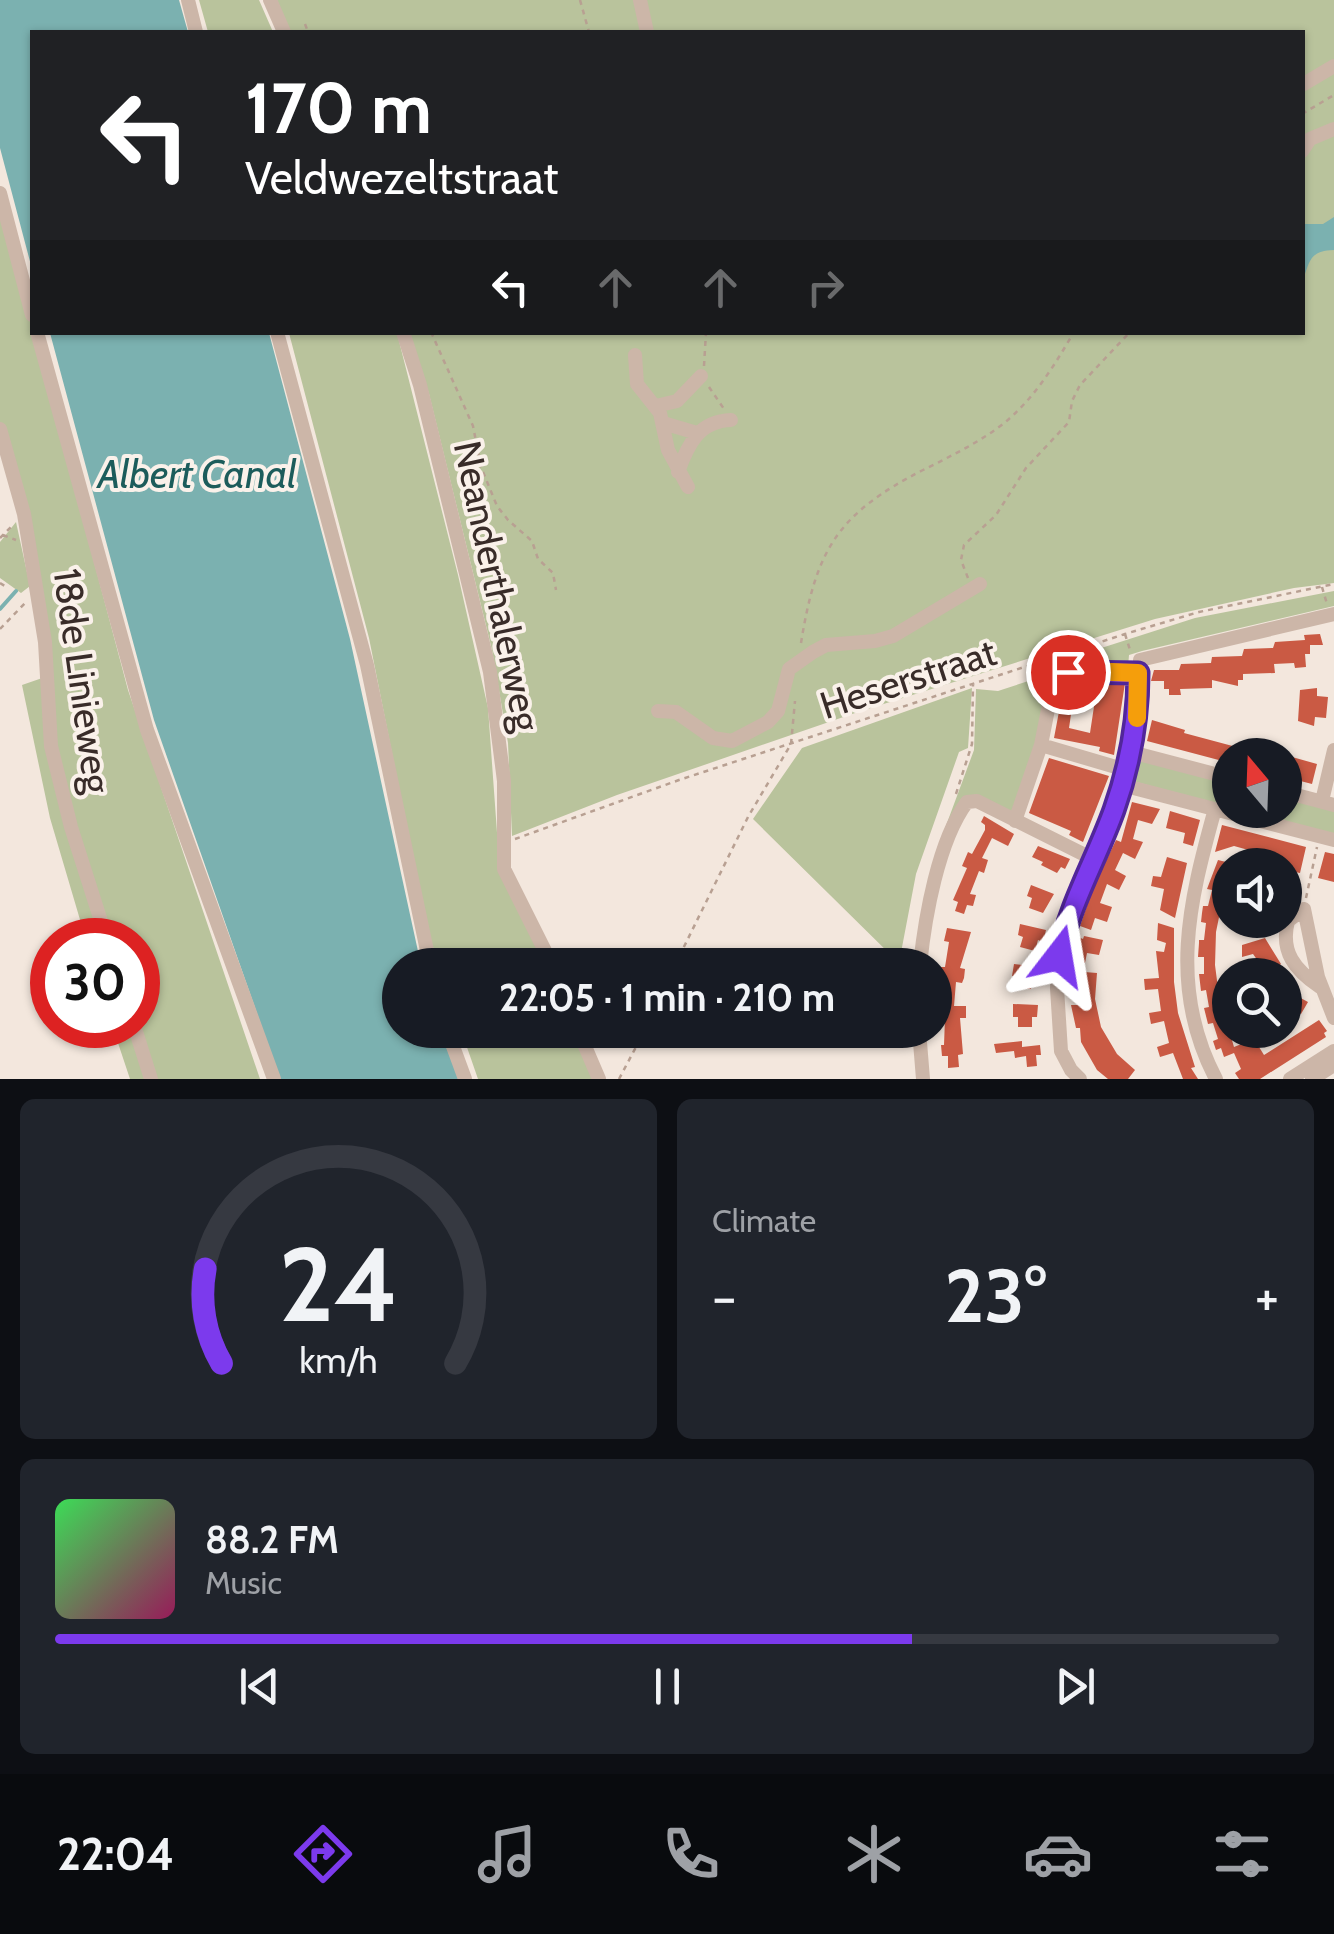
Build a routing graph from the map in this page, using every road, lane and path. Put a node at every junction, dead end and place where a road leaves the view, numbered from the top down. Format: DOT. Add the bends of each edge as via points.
graph roads {
  1 [pos="188,0"];
  2 [pos="270,0"];
  3 [pos="580,0"];
  4 [pos="640,0"];
  5 [pos="305,24"];
  6 [pos="196,30"];
  7 [pos="283,30"];
  8 [pos="307,30"];
  9 [pos="589,30"];
  10 [pos="648,30"];
  11 [pos="1334,66"];
  12 [pos="1305,83"];
  13 [pos="1334,95"];
  14 [pos="1305,112"];
  15 [pos="1334,129"];
  16 [pos="1305,148"];
  17 [pos="0,192"];
  18 [pos="30,307"];
  19 [pos="39,335"];
  20 [pos="278,335"];
  21 [pos="404,335"];
  22 [pos="432,335"];
  23 [pos="706,335"];
  24 [pos="1072,335"];
  25 [pos="1127,335"];
  26 [pos="636,355"];
  27 [pos="703,369"];
  28 [pos="656,406"];
  29 [pos="732,420"];
  30 [pos="663,422"];
  31 [pos="0,429"];
  32 [pos="697,433"];
  33 [pos="678,472"];
  34 [pos="688,487"];
  35 [pos="0,583"];
  36 [pos="1334,584"];
  37 [pos="976,586"];
  38 [pos="1322,587"];
  39 [pos="8,588"];
  40 [pos="556,590"];
  41 [pos="28,595"];
  42 [pos="1326,598"];
  43 [pos="1334,614"];
  44 [pos="0,629"];
  45 [pos="1126,634"];
  46 [pos="1130,644"];
  47 [pos="798,664"];
  48 [pos="1138,673"];
  49 [pos="796,693"];
  50 [pos="658,711"];
  51 [pos="791,744"];
  52 [pos="1041,745"];
  53 [pos="1131,752"];
  54 [pos="1334,753"];
  55 [pos="1212,773"];
  56 [pos="1124,777"];
  57 [pos="1302,796"];
  58 [pos="1328,803"];
  59 [pos="1212,808"];
  60 [pos="1015,820"];
  61 [pos="1212,821"];
  62 [pos="1288,828"];
  63 [pos="1326,838"];
  64 [pos="504,841"];
  65 [pos="1092,858"];
  66 [pos="1304,909"];
  67 [pos="100,918"];
  68 [pos="426,948"];
  69 [pos="544,948"];
  70 [pos="683,948"];
  71 [pos="923,948"];
  72 [pos="1320,986"];
  73 [pos="1334,1018"];
  74 [pos="141,1048"];
  75 [pos="454,1048"];
  76 [pos="586,1048"];
  77 [pos="636,1048"];
  78 [pos="920,1048"];
  79 [pos="1334,1051"];
  80 [pos="1334,1065"];
  81 [pos="151,1079"];
  82 [pos="274,1079"];
  83 [pos="465,1079"];
  84 [pos="599,1079"];
  85 [pos="620,1079"];
  86 [pos="923,1079"];
  87 [pos="1080,1079"];
  88 [pos="1216,1079"];
  89 [pos="1290,1079"];
  90 [pos="1312,1079"];
  1 -- 6 [label="street"];
  2 -- 7 [label="street"];
  3 -- 9 [label="path"];
  4 -- 10 [label="street"];
  5 -- 8 [label="path"];
  11 -- 12 [label="street"];
  13 -- 14 [label="path"];
  15 -- 16 [label="street"];
  17 -- 18 [label="street"];
  19 -- 82 [label="street" via="148,730"];
  20 -- 68 [label="street" via="366,665"];
  21 -- 64 [label="street, Neanderthalerweg" via="490,672"];
  22 -- 40 [label="path" via="473,426 496,506 532,541"];
  23 -- 27 [label="path"];
  24 -- 47 [label="path" via="1051,372 1004,422 887,490 845,523 808,596"];
  25 -- 37 [label="path" via="1080,385 1070,422 964,545 961,560"];
  26 -- 28 [label="street" via="638,384"];
  27 -- 28 [label="street" via="677,401"];
  27 -- 29 [label="path" via="713,397"];
  28 -- 30 [label="street"];
  29 -- 32 [label="street" via="712,422"];
  30 -- 32 [label="street"];
  30 -- 33 [label="street"];
  31 -- 67 [label="street, 18de Linieweg" via="24,514 45,642 51,746"];
  32 -- 33 [label="street"];
  33 -- 34 [label="street"];
  35 -- 39 [label="path"];
  36 -- 38 [label="path, Heserstraat"];
  37 -- 47 [label="street" via="894,636 826,646"];
  38 -- 42 [label="path"];
  38 -- 45 [label="path, Heserstraat"];
  41 -- 44 [label="path"];
  43 -- 48 [label="street" via="1146,656"];
  45 -- 46 [label="path"];
  45 -- 51 [label="path, Heserstraat"];
  47 -- 50 [label="street" via="789,669 778,712 732,741 713,738 676,712"];
  48 -- 52 [label="street" via="1064,672 1054,679"];
  48 -- 53 [label="street"];
  49 -- 51 [label="path"];
  51 -- 64 [label="path, Heserstraat"];
  51 -- 70 [label="path"];
  52 -- 56 [label="street"];
  52 -- 60 [label="street"];
  53 -- 55 [label="street"];
  53 -- 56 [label="street"];
  54 -- 58 [label="street"];
  56 -- 59 [label="street"];
  56 -- 65 [label="street"];
  57 -- 58 [label="street"];
  60 -- 65 [label="street"];
  60 -- 71 [label="street" via="976,801 964,806 936,882"];
  61 -- 88 [label="street" via="1186,951 1192,1012"];
  62 -- 63 [label="street"];
  63 -- 66 [label="path"];
  64 -- 69 [label="street, Neanderthalerweg" via="504,869"];
  65 -- 87 [label="street" via="1065,928 1057,988 1062,1051"];
  66 -- 72 [label="street"];
  66 -- 72 [label="street" via="1288,921 1287,949 1296,969"];
  72 -- 73 [label="street"];
  74 -- 81 [label="street"];
  75 -- 83 [label="street"];
  76 -- 84 [label="street"];
  77 -- 85 [label="path"];
  78 -- 86 [label="street"];
  79 -- 89 [label="street"];
  80 -- 90 [label="street"];
}
